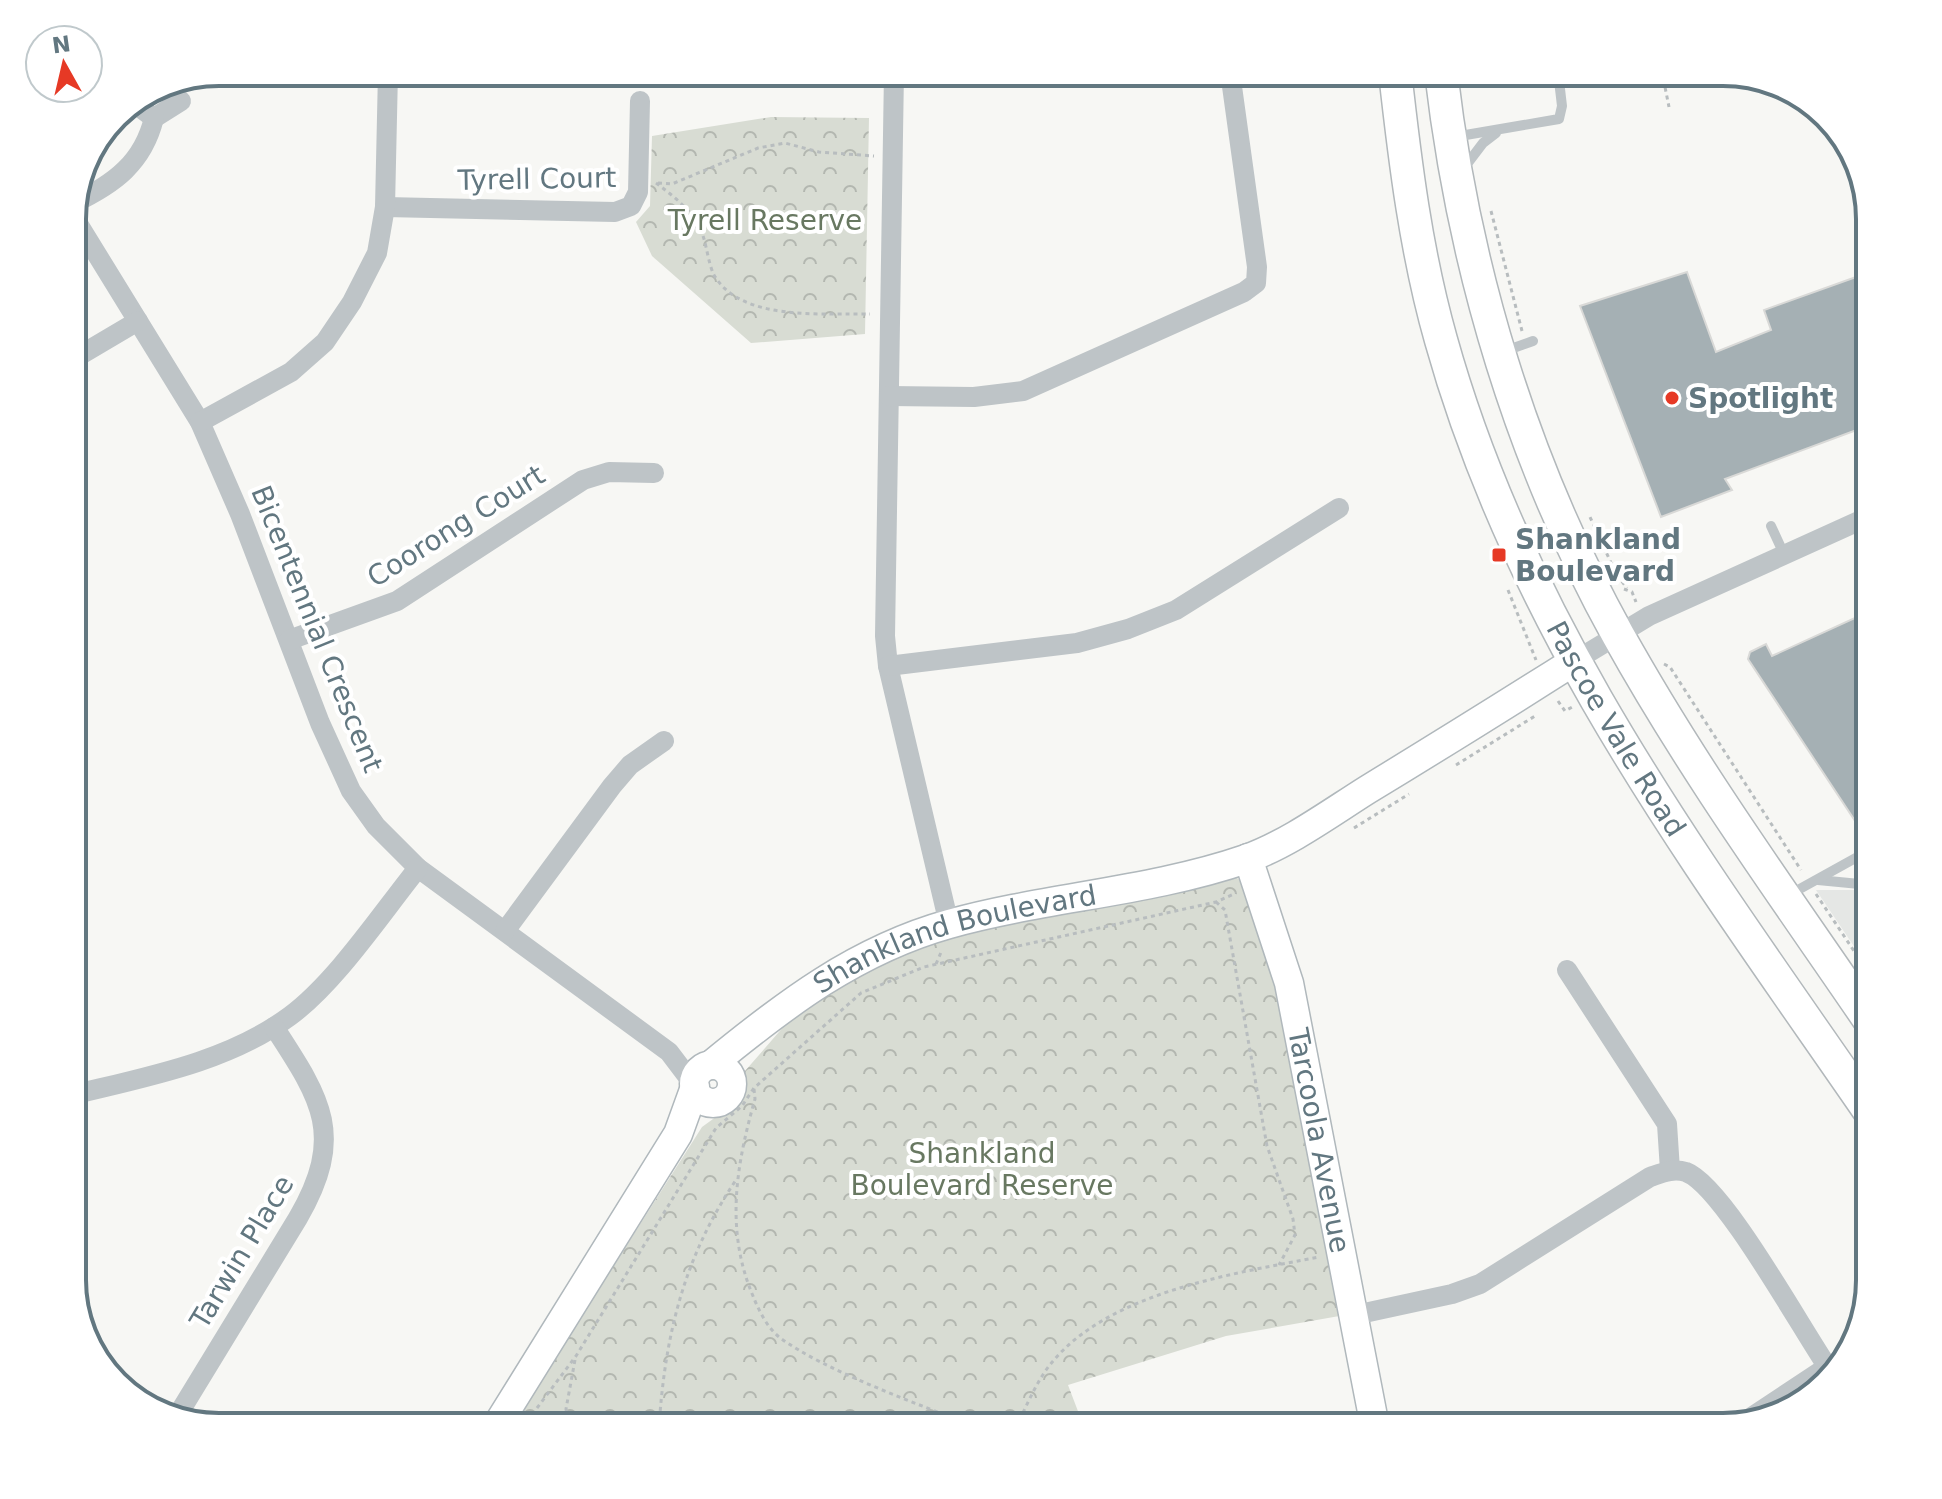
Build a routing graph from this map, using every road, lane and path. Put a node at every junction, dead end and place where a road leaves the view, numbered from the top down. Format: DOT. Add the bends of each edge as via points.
graph roads {
  1 [pos="388,86"];
  2 [pos="894,86"];
  3 [pos="1232,86"];
  4 [pos="1397,86"];
  5 [pos="1443,86"];
  6 [pos="1560,86"];
  7 [pos="1665,86"];
  8 [pos="181,101"];
  9 [pos="640,101"];
  10 [pos="1669,107"];
  11 [pos="143,110"];
  12 [pos="154,118"];
  13 [pos="1498,132"];
  14 [pos="1449,137"];
  15 [pos="893,158"];
  16 [pos="1408,177"];
  17 [pos="1456,180"];
  18 [pos="647,183"];
  19 [pos="89,196"];
  20 [pos="385,207"];
  21 [pos="1489,208"];
  22 [pos="86,237"];
  23 [pos="890,314"];
  24 [pos="138,321"];
  25 [pos="1519,346"];
  26 [pos="86,352"];
  27 [pos="889,396"];
  28 [pos="200,422"];
  29 [pos="654,473"];
  30 [pos="1339,508"];
  31 [pos="1586,510"];
  32 [pos="1856,522"];
  33 [pos="1771,526"];
  34 [pos="1783,552"];
  35 [pos="1627,588"];
  36 [pos="1508,589"];
  37 [pos="1618,635"];
  38 [pos="289,640"];
  39 [pos="888,666"];
  40 [pos="1558,686"];
  41 [pos="1591,695"];
  42 [pos="1540,712"];
  43 [pos="664,741"];
  44 [pos="1444,772"];
  45 [pos="1410,793"];
  46 [pos="1343,835"];
  47 [pos="1856,858"];
  48 [pos="418,868"];
  49 [pos="1252,871"];
  50 [pos="1816,880"];
  51 [pos="1856,884"];
  52 [pos="1785,897"];
  53 [pos="1216,902"];
  54 [pos="949,924"];
  55 [pos="505,931"];
  56 [pos="1565,966"];
  57 [pos="1856,1001"];
  58 [pos="274,1027"];
  59 [pos="716,1082"];
  60 [pos="86,1091"];
  61 [pos="1856,1092"];
  62 [pos="1670,1170"];
  63 [pos="736,1180"];
  64 [pos="1343,1253"];
  65 [pos="1279,1265"];
  66 [pos="1355,1315"];
  67 [pos="576,1356"];
  68 [pos="1826,1364"];
  69 [pos="182,1408"];
  70 [pos="505,1413"];
  71 [pos="533,1413"];
  72 [pos="567,1413"];
  73 [pos="661,1413"];
  74 [pos="942,1413"];
  75 [pos="1023,1413"];
  76 [pos="1372,1413"];
  1 -- 20 [label="street"];
  2 -- 15 [label="street"];
  3 -- 27 [label="street" via="1256,283 1023,391 974,397"];
  4 -- 16 [label="main road, Pascoe Vale Road"];
  5 -- 14 [label="main road, Pascoe Vale Road"];
  6 -- 13 [label="lane" via="1559,119"];
  7 -- 10 [label="path"];
  8 -- 12 [label="street"];
  9 -- 18 [label="street, Tyrell Court"];
  11 -- 12 [label="street"];
  12 -- 19 [label="street" via="131,167"];
  13 -- 14 [label="lane"];
  13 -- 17 [label="lane" via="1483,143"];
  14 -- 16 [label="main road" via="1427,148"];
  14 -- 17 [label="main road, Pascoe Vale Road"];
  15 -- 18 [label="path" via="819,152 785,143 758,148 672,184"];
  15 -- 23 [label="street"];
  16 -- 40 [label="main road, Pascoe Vale Road" via="1424,275 1460,404 1521,558"];
  17 -- 25 [label="main road, Pascoe Vale Road"];
  18 -- 20 [label="street, Tyrell Court" via="631,206 615,212"];
  18 -- 23 [label="path" via="679,200 701,227 714,275 763,310"];
  20 -- 28 [label="street" via="377,253 325,342 291,372"];
  21 -- 25 [label="path"];
  22 -- 24 [label="street, Bicentennial Crescent"];
  23 -- 27 [label="street"];
  24 -- 26 [label="street"];
  24 -- 28 [label="street, Bicentennial Crescent"];
  25 -- 37 [label="main road, Pascoe Vale Road" via="1553,501"];
  27 -- 39 [label="street"];
  28 -- 38 [label="street, Bicentennial Crescent"];
  29 -- 38 [label="street, Coorong Court" via="609,472 583,480 397,601"];
  30 -- 39 [label="street" via="1176,610 1128,629 1077,643"];
  31 -- 35 [label="path"];
  32 -- 34 [label="street"];
  33 -- 34 [label="lane"];
  34 -- 37 [label="street"];
  36 -- 40 [label="path" via="1532,655"];
  37 -- 40 [label="street"];
  37 -- 52 [label="main road, Pascoe Vale Road" via="1674,731"];
  38 -- 48 [label="street, Bicentennial Crescent" via="351,791 376,826"];
  39 -- 54 [label="street"];
  40 -- 41 [label="main road, Pascoe Vale Road"];
  40 -- 41 [label="path" via="1565,711"];
  40 -- 49 [label="street, Shankland Boulevard" via="1307,827"];
  41 -- 61 [label="main road, Pascoe Vale Road" via="1646,786"];
  42 -- 44 [label="path"];
  43 -- 55 [label="street" via="630,765 612,786"];
  45 -- 46 [label="path"];
  47 -- 50 [label="lane"];
  48 -- 55 [label="street, Bicentennial Crescent"];
  48 -- 58 [label="street" via="314,995"];
  49 -- 53 [label="path"];
  49 -- 54 [label="street, Shankland Boulevard" via="1192,874"];
  49 -- 64 [label="street, Tarcoola Avenue" via="1289,983"];
  50 -- 51 [label="lane"];
  50 -- 52 [label="lane"];
  52 -- 57 [label="main road, Pascoe Vale Road"];
  53 -- 59 [label="path" via="924,967 861,993"];
  53 -- 65 [label="path" via="1225,910 1267,1146 1293,1219 1295,1235"];
  54 -- 59 [label="street, Shankland Boulevard" via="877,950 820,980 769,1017"];
  55 -- 59 [label="street, Bicentennial Crescent"];
  56 -- 62 [label="street" via="1667,1124"];
  58 -- 60 [label="street" via="235,1048"];
  58 -- 69 [label="street, Tarwin Place" via="320,1102 320,1170 298,1218"];
  59 -- 63 [label="path" via="755,1099"];
  59 -- 67 [label="path" via="742,1106 716,1128"];
  59 -- 70 [label="street, Shankland Boulevard" via="678,1134"];
  62 -- 66 [label="street" via="1650,1177 1480,1284"];
  62 -- 68 [label="street" via="1687,1173 1718,1200"];
  63 -- 73 [label="path" via="690,1260 674,1316"];
  63 -- 74 [label="path" via="739,1256 768,1325 814,1357"];
  64 -- 65 [label="path"];
  64 -- 66 [label="street, Tarcoola Avenue"];
  65 -- 75 [label="path" via="1215,1277 1111,1317 1068,1346 1045,1372"];
  66 -- 76 [label="street, Tarcoola Avenue"];
  67 -- 71 [label="path"];
  67 -- 72 [label="path"];
}
